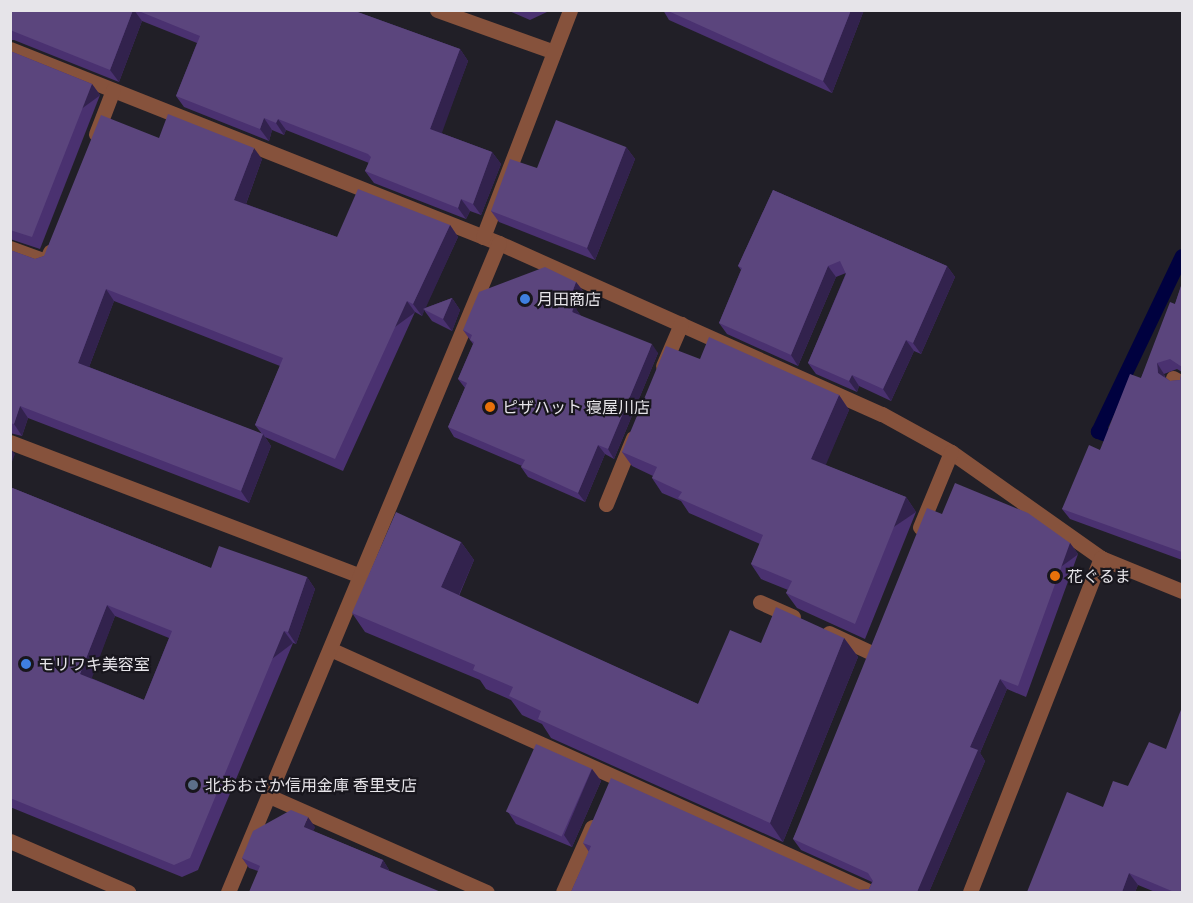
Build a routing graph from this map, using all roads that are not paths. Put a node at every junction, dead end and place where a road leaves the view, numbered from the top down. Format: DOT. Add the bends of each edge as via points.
graph roads {
  1 [pos="437,10"];
  2 [pos="570,10"];
  3 [pos="10,49"];
  4 [pos="554,52"];
  5 [pos="113,90"];
  6 [pos="88,154"];
  7 [pos="483,237"];
  8 [pos="54,240"];
  9 [pos="499,243"];
  10 [pos="10,248"];
  11 [pos="681,324"];
  12 [pos="659,377"];
  13 [pos="641,420"];
  14 [pos="10,442"];
  15 [pos="951,452"];
  16 [pos="606,504"];
  17 [pos="915,540"];
  18 [pos="1101,558"];
  19 [pos="361,576"];
  20 [pos="1182,591"];
  21 [pos="760,602"];
  22 [pos="330,649"];
  23 [pos="870,651"];
  24 [pos="269,796"];
  25 [pos="600,809"];
  26 [pos="10,841"];
  27 [pos="128,892"];
  28 [pos="228,892"];
  29 [pos="487,892"];
  30 [pos="563,892"];
  31 [pos="871,892"];
  32 [pos="970,892"];
  1 -- 4 [label="street"];
  2 -- 4 [label="street"];
  3 -- 5 [label="street"];
  4 -- 7 [label="street"];
  5 -- 6 [label="street"];
  5 -- 7 [label="street"];
  7 -- 9 [label="street"];
  8 -- 10 [label="street" via="46,261"];
  9 -- 11 [label="street"];
  9 -- 19 [label="street"];
  11 -- 12 [label="street"];
  11 -- 15 [label="street" via="806,373"];
  13 -- 16 [label="street"];
  14 -- 19 [label="street"];
  15 -- 17 [label="street"];
  15 -- 18 [label="street"];
  18 -- 20 [label="street"];
  18 -- 32 [label="street"];
  19 -- 22 [label="street"];
  21 -- 23 [label="street"];
  22 -- 24 [label="street"];
  22 -- 31 [label="street" via="611,783 790,850"];
  24 -- 28 [label="street"];
  24 -- 29 [label="street"];
  25 -- 30 [label="street"];
  26 -- 27 [label="street"];
}
